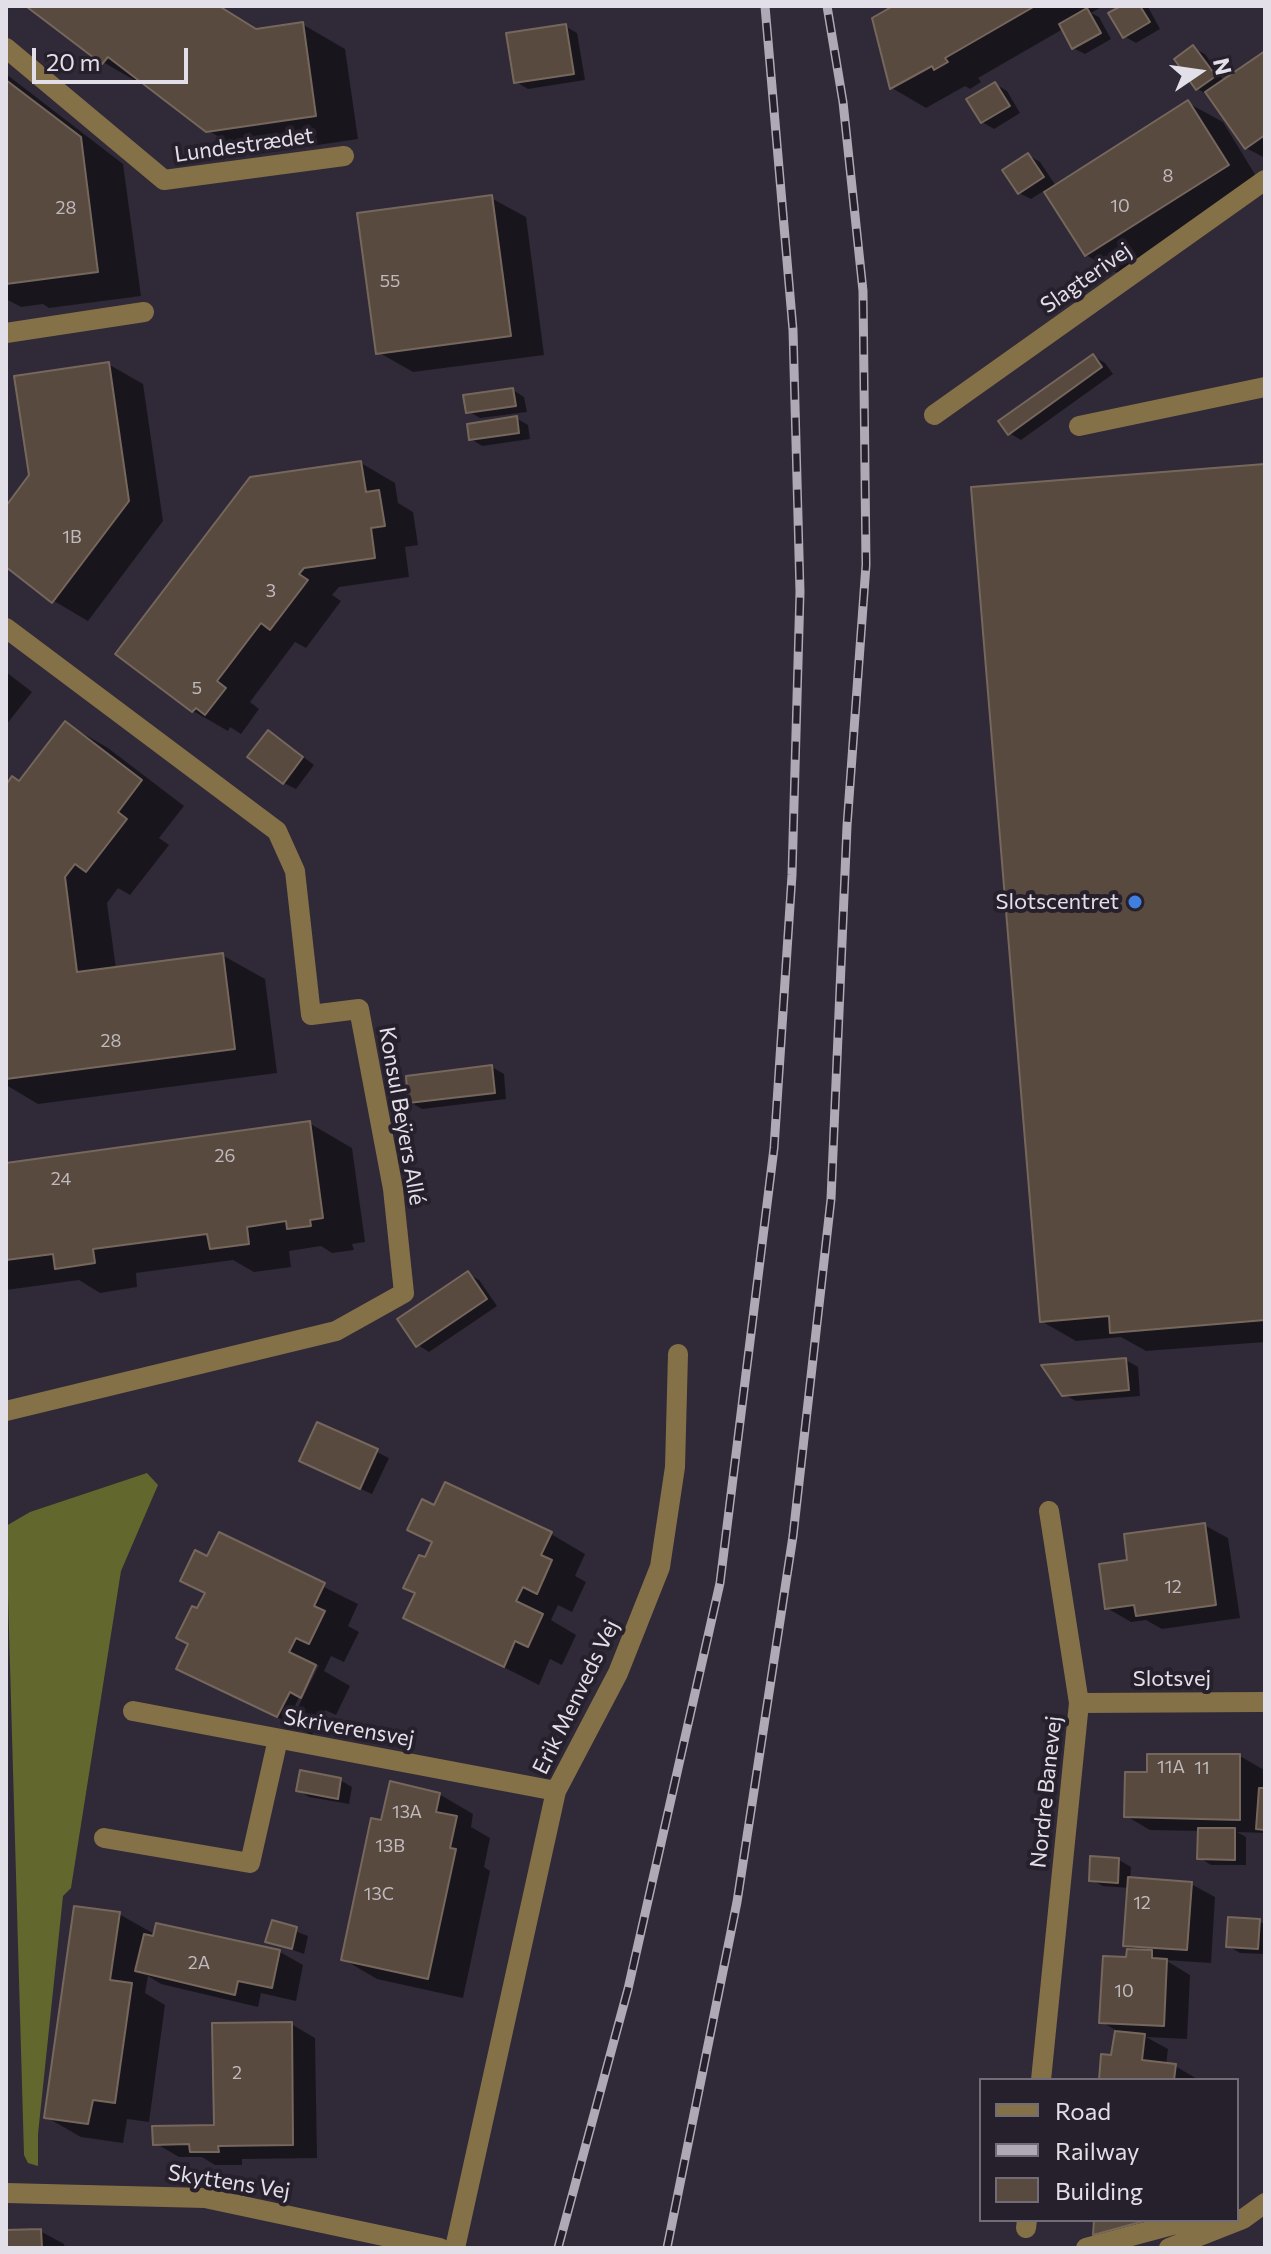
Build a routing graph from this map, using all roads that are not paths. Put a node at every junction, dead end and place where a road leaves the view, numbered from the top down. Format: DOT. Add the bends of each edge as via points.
graph roads {
  1 [pos="6,48"];
  2 [pos="344,156"];
  3 [pos="1265,180"];
  4 [pos="144,312"];
  5 [pos="6,333"];
  6 [pos="1265,387"];
  7 [pos="934,415"];
  8 [pos="1079,426"];
  9 [pos="6,628"];
  10 [pos="678,1354"];
  11 [pos="6,1411"];
  12 [pos="1049,1511"];
  13 [pos="1265,1702"];
  14 [pos="1079,1703"];
  15 [pos="133,1711"];
  16 [pos="278,1739"];
  17 [pos="556,1791"];
  18 [pos="104,1838"];
  19 [pos="1041,2078"];
  20 [pos="6,2193"];
  21 [pos="1265,2203"];
  22 [pos="1240,2219"];
  23 [pos="1184,2222"];
  24 [pos="1233,2222"];
  25 [pos="440,2248"];
  26 [pos="455,2248"];
  27 [pos="1086,2248"];
  28 [pos="1169,2248"];
  1 -- 2 [label="street, Lundestrædet" via="164,180"];
  3 -- 7 [label="street, Slagterivej"];
  4 -- 5 [label="street"];
  6 -- 8 [label="street"];
  9 -- 11 [label="street, Konsul Beÿers Allé" via="277,831 295,871 311,1015 359,1009 393,1189 404,1293 336,1331"];
  10 -- 17 [label="street, Erik Menveds Vej" via="675,1467 660,1567 618,1673"];
  12 -- 14 [label="street, Nordre Banevej"];
  13 -- 14 [label="street, Slotsvej"];
  14 -- 19 [label="street, Nordre Banevej"];
  15 -- 16 [label="street, Skriverensvej"];
  16 -- 17 [label="street, Skriverensvej"];
  16 -- 18 [label="street" via="250,1863"];
  17 -- 26 [label="street, Erik Menveds Vej"];
  20 -- 25 [label="street, Skyttens Vej" via="205,2198"];
  21 -- 22 [label="street"];
  23 -- 27 [label="street"];
  24 -- 28 [label="street"];
}
